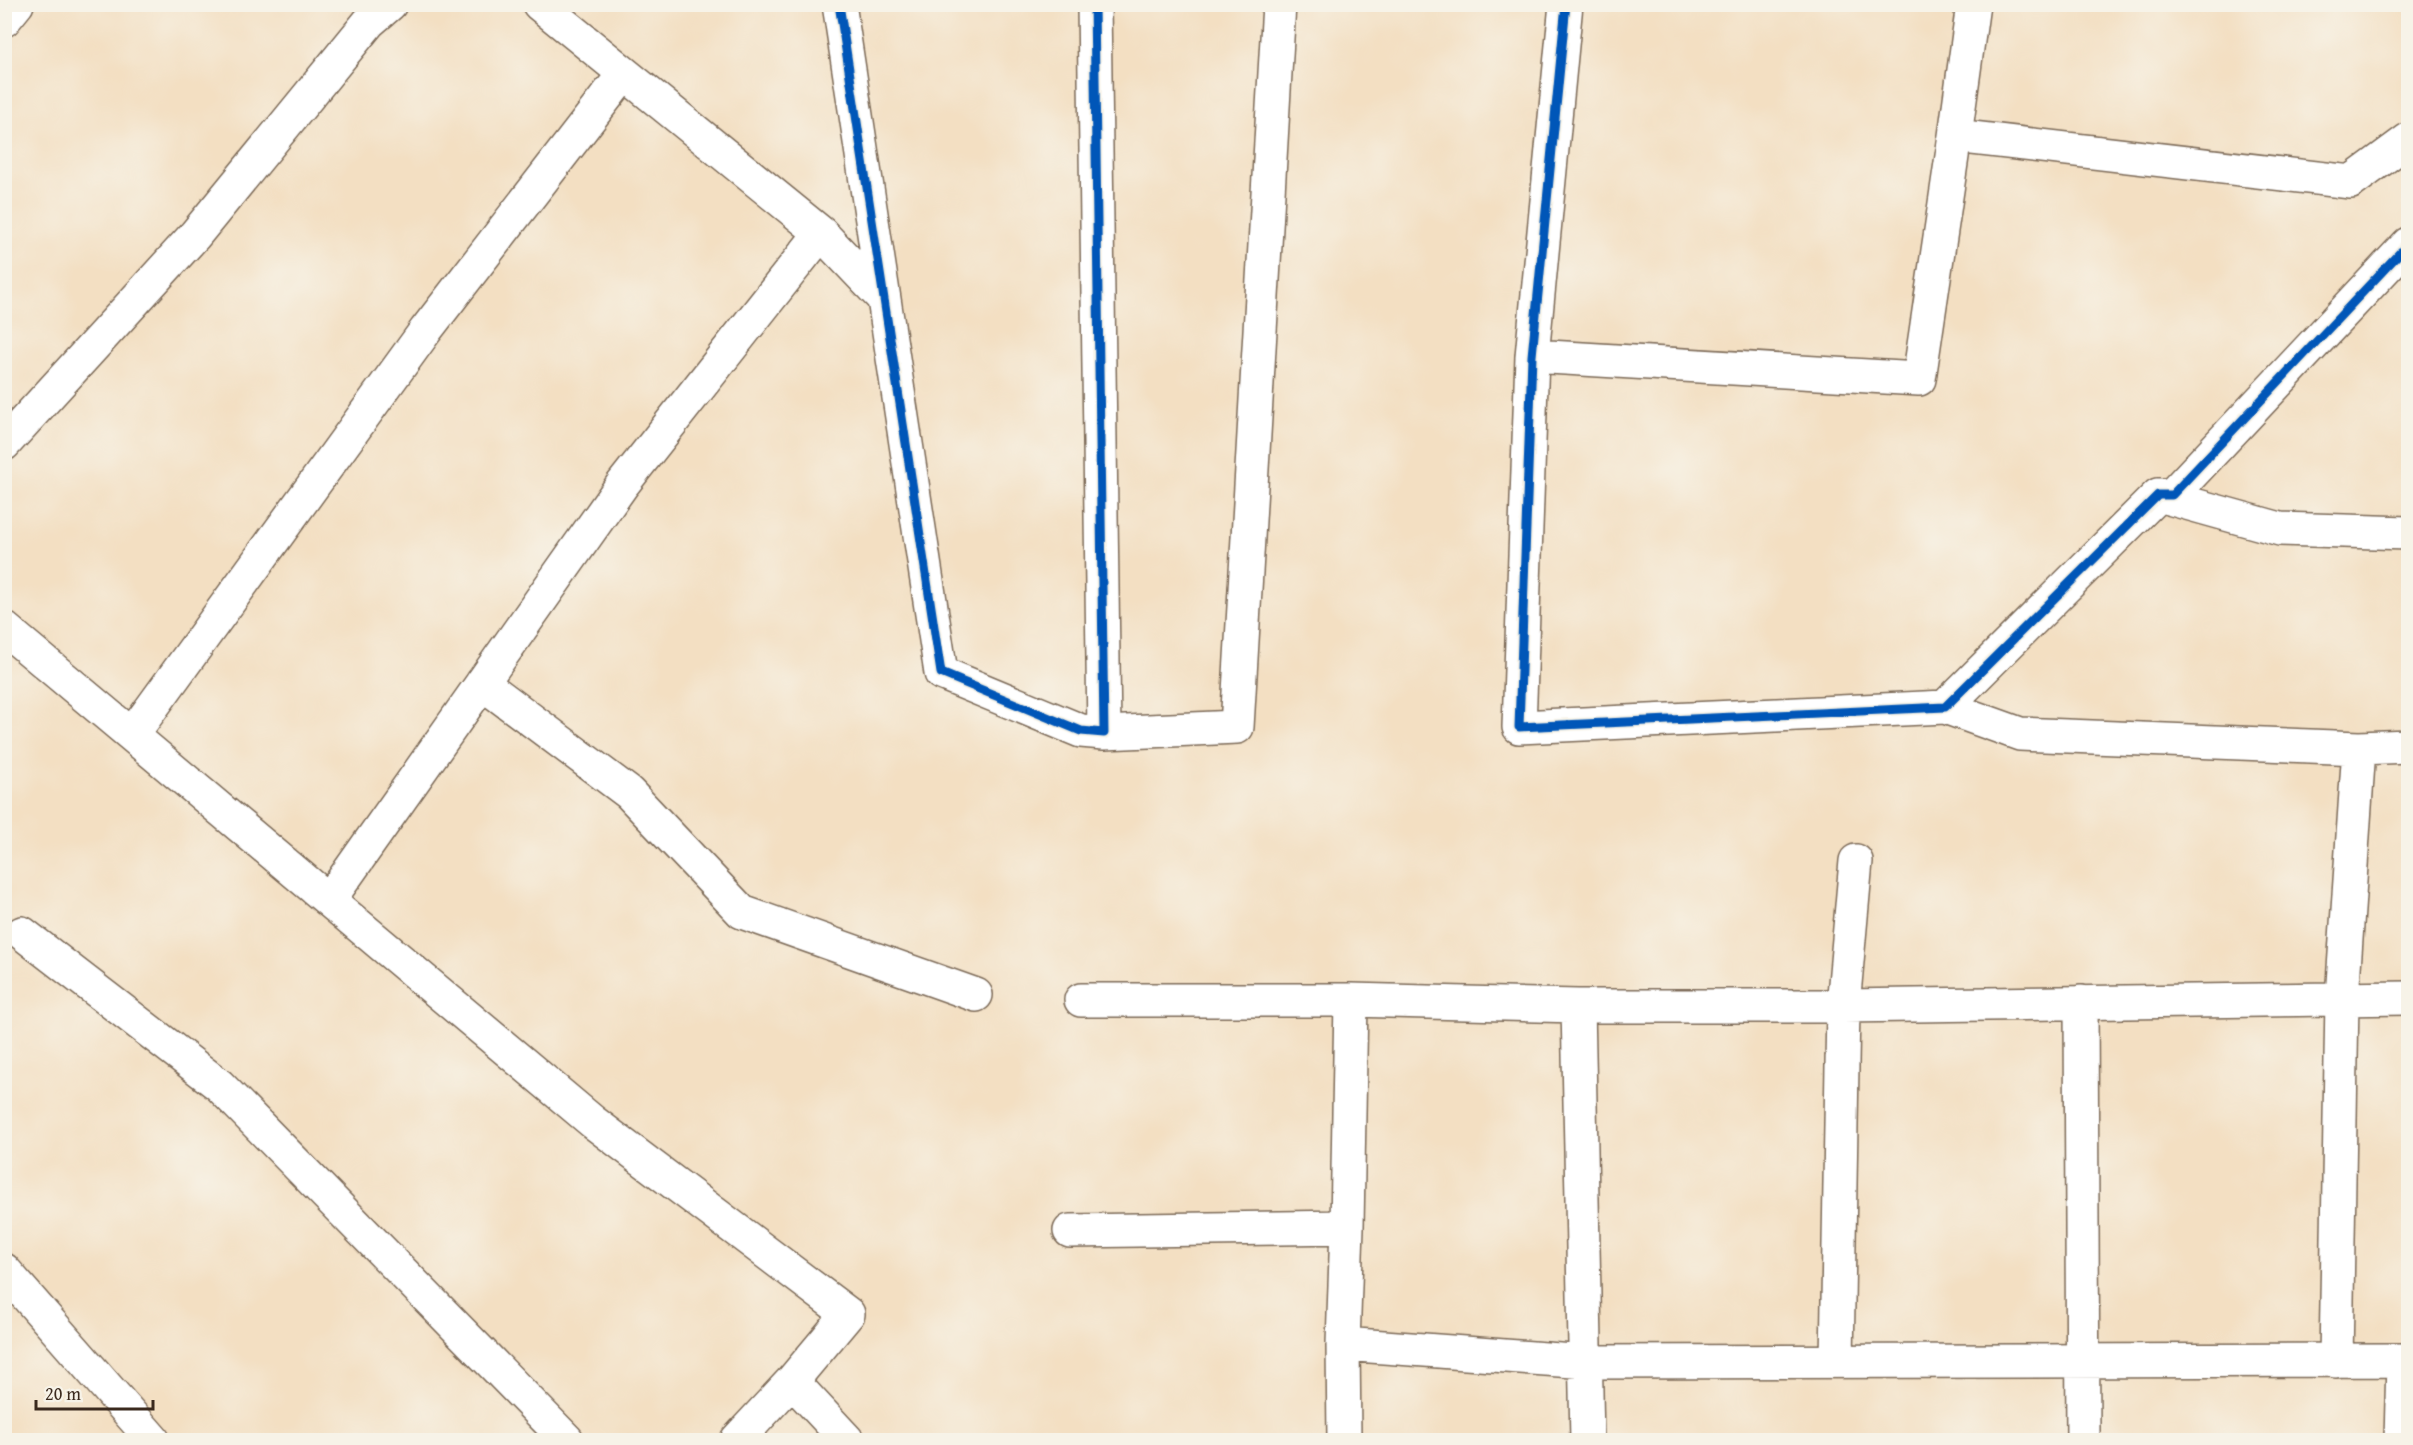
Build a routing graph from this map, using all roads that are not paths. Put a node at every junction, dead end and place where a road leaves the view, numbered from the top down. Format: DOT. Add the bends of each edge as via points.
graph roads {
  1 [pos="17,4"];
  2 [pos="390,4"];
  3 [pos="539,4"];
  4 [pos="839,4"];
  5 [pos="1094,4"];
  6 [pos="1279,4"];
  7 [pos="1566,4"];
  8 [pos="1973,4"];
  9 [pos="4,20"];
  10 [pos="624,74"];
  11 [pos="1955,136"];
  12 [pos="2409,140"];
  13 [pos="820,233"];
  14 [pos="2409,244"];
  15 [pos="884,299"];
  16 [pos="1532,356"];
  17 [pos="4,444"];
  18 [pos="2158,495"];
  19 [pos="2409,533"];
  20 [pos="4,628"];
  21 [pos="482,683"];
  22 [pos="1945,707"];
  23 [pos="1104,734"];
  24 [pos="132,735"];
  25 [pos="2409,746"];
  26 [pos="2359,748"];
  27 [pos="1856,861"];
  28 [pos="329,900"];
  29 [pos="22,933"];
  30 [pos="976,995"];
  31 [pos="2342,998"];
  32 [pos="2409,998"];
  33 [pos="1081,1000"];
  34 [pos="1351,1000"];
  35 [pos="2081,1002"];
  36 [pos="1578,1006"];
  37 [pos="1843,1006"];
  38 [pos="1347,1227"];
  39 [pos="1070,1231"];
  40 [pos="4,1270"];
  41 [pos="1343,1344"];
  42 [pos="2406,1360"];
  43 [pos="1837,1361"];
  44 [pos="2083,1361"];
  45 [pos="2336,1361"];
  46 [pos="1587,1362"];
  47 [pos="792,1381"];
  48 [pos="153,1440"];
  49 [pos="567,1440"];
  50 [pos="737,1440"];
  51 [pos="847,1440"];
  52 [pos="1344,1440"];
  53 [pos="1587,1440"];
  54 [pos="2083,1440"];
  55 [pos="2401,1440"];
  1 -- 9 [label="street"];
  2 -- 17 [label="street" via="369,22 195,234"];
  3 -- 10 [label="street"];
  4 -- 15 [label="street"];
  5 -- 23 [label="street"];
  6 -- 23 [label="street" via="1238,727"];
  7 -- 16 [label="street"];
  8 -- 11 [label="street"];
  10 -- 13 [label="street"];
  10 -- 24 [label="street" via="426,330"];
  11 -- 12 [label="street" via="2351,182"];
  11 -- 16 [label="street" via="1918,379"];
  13 -- 15 [label="street"];
  13 -- 21 [label="street" via="622,485"];
  14 -- 18 [label="street" via="2172,495"];
  15 -- 23 [label="street" via="941,673 1081,731"];
  16 -- 22 [label="street" via="1520,727"];
  18 -- 19 [label="street" via="2280,529"];
  18 -- 22 [label="street"];
  20 -- 24 [label="street"];
  21 -- 28 [label="street"];
  21 -- 30 [label="street" via="629,792 742,912"];
  22 -- 26 [label="street" via="2020,734"];
  24 -- 28 [label="street"];
  25 -- 26 [label="street"];
  26 -- 31 [label="street"];
  27 -- 37 [label="street"];
  28 -- 47 [label="street" via="593,1122 848,1314"];
  29 -- 49 [label="street" via="219,1084"];
  31 -- 32 [label="street"];
  31 -- 35 [label="street"];
  31 -- 45 [label="street"];
  33 -- 34 [label="street"];
  34 -- 36 [label="street"];
  34 -- 38 [label="street"];
  35 -- 37 [label="street"];
  35 -- 44 [label="street"];
  36 -- 37 [label="street"];
  36 -- 46 [label="street"];
  37 -- 43 [label="street"];
  38 -- 39 [label="street"];
  38 -- 41 [label="street"];
  40 -- 48 [label="street"];
  41 -- 46 [label="street"];
  41 -- 52 [label="street"];
  42 -- 45 [label="street"];
  42 -- 55 [label="street"];
  43 -- 44 [label="street"];
  43 -- 46 [label="street"];
  44 -- 45 [label="street"];
  44 -- 54 [label="street"];
  46 -- 53 [label="street"];
  47 -- 50 [label="street"];
  47 -- 51 [label="street"];
}
